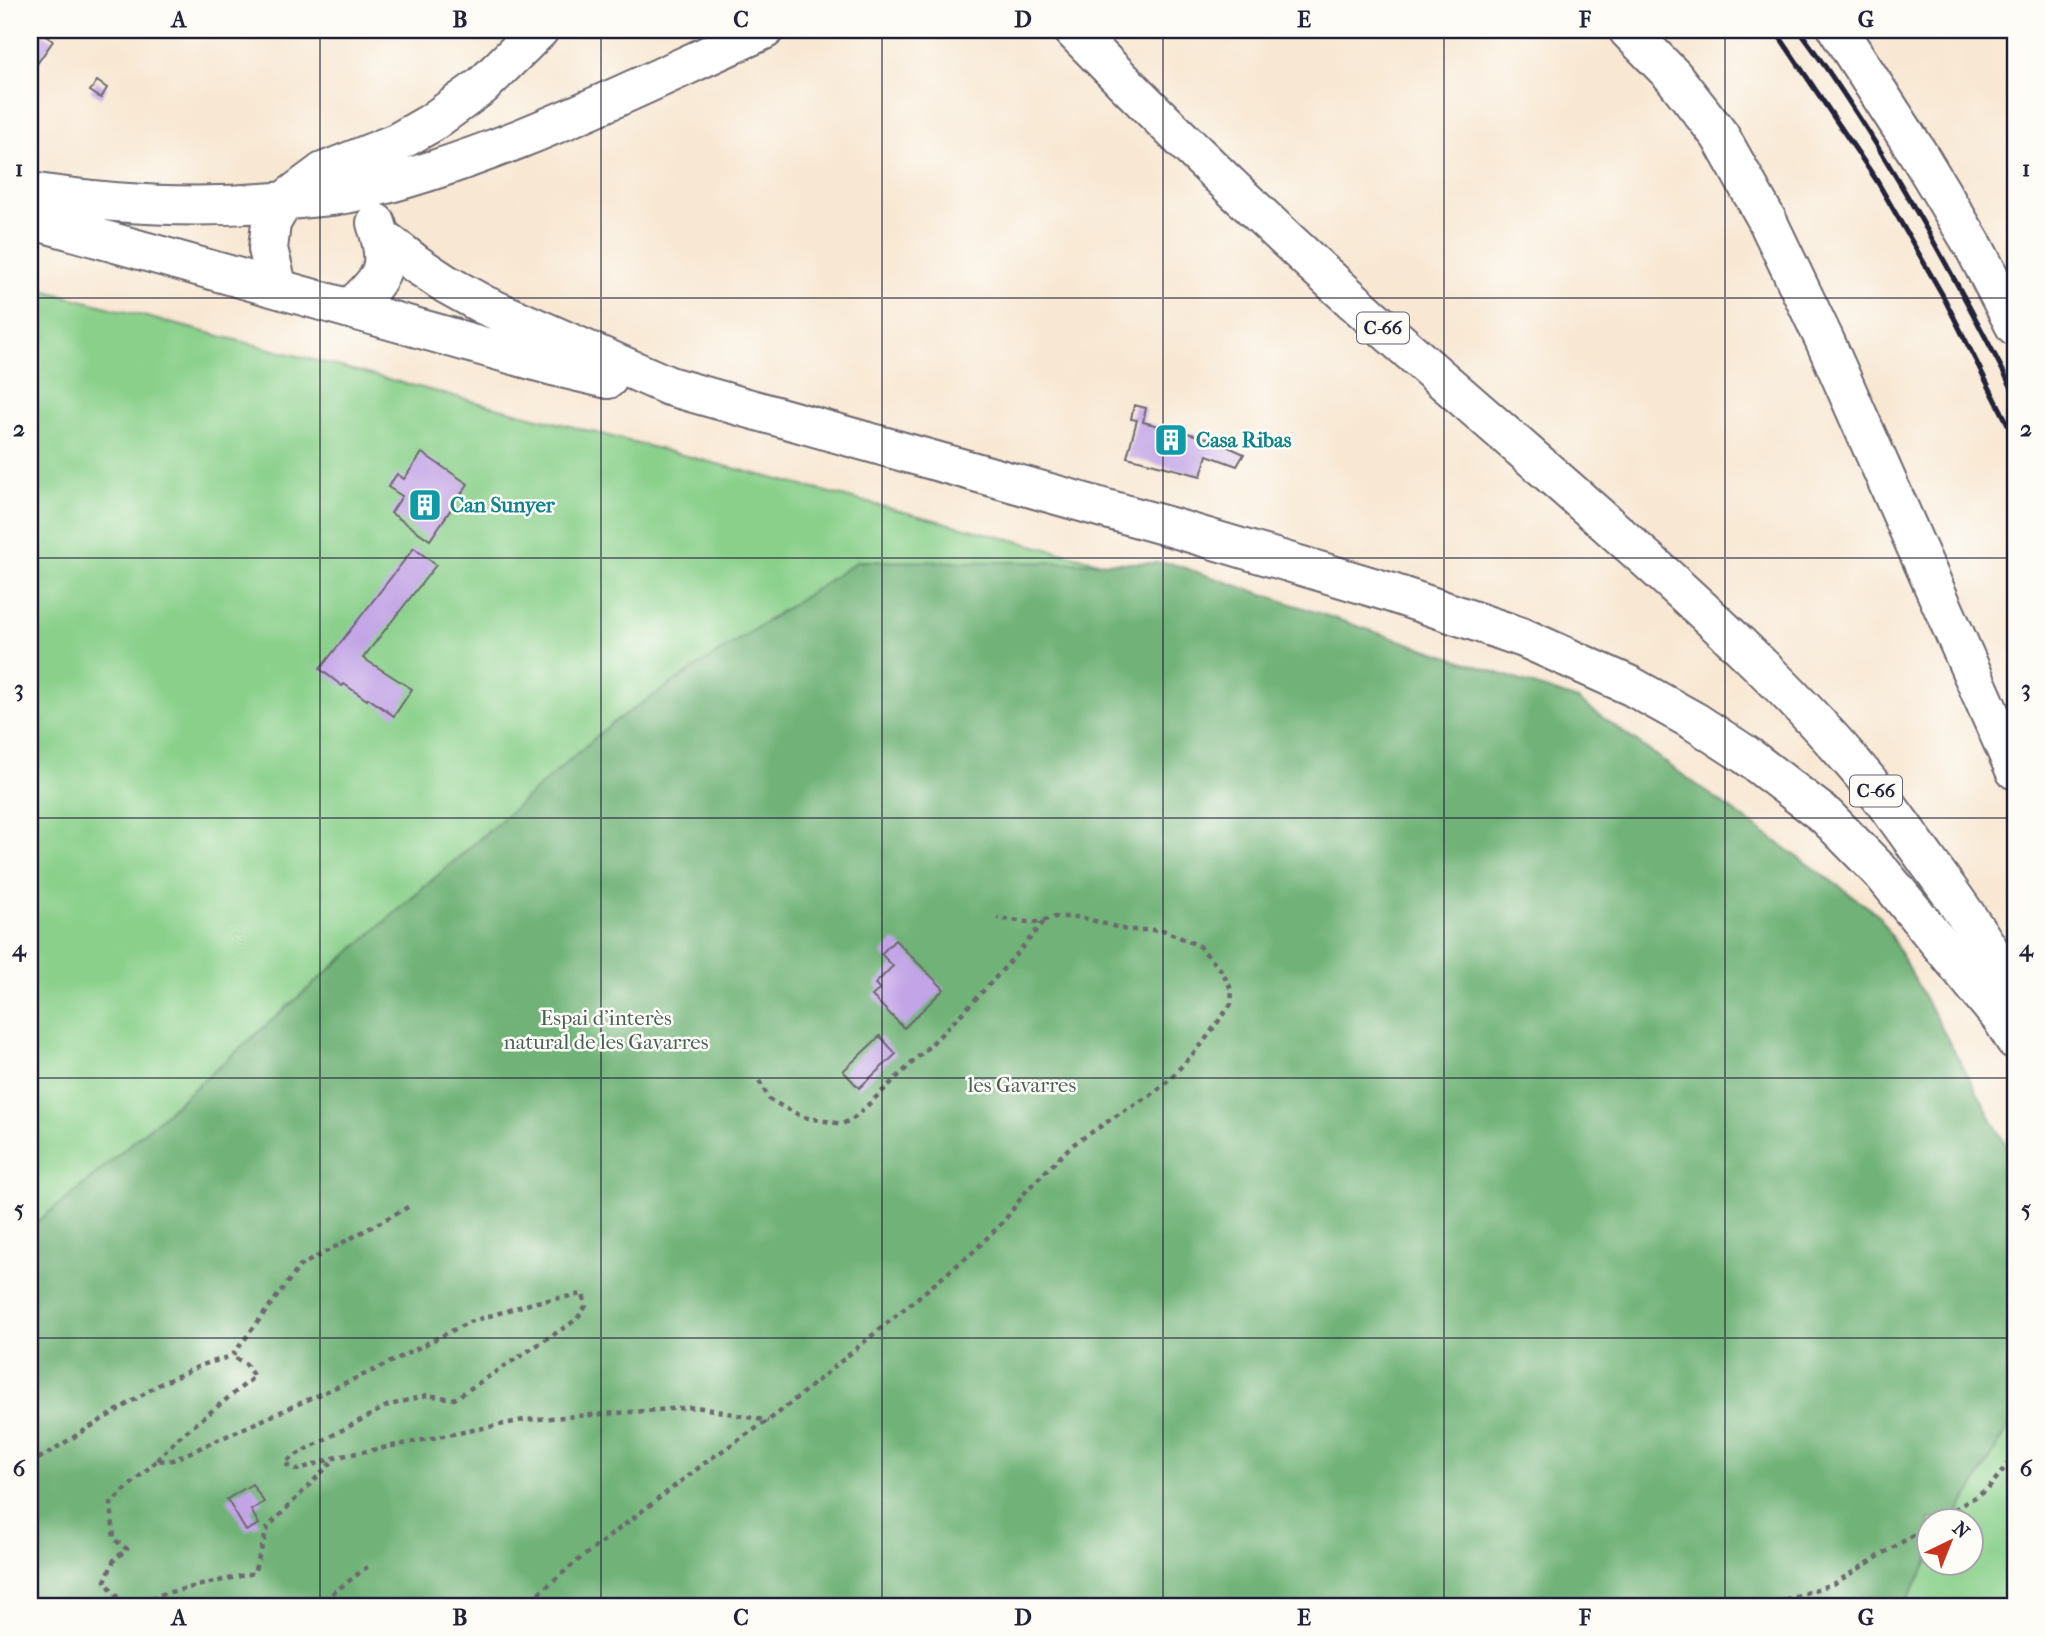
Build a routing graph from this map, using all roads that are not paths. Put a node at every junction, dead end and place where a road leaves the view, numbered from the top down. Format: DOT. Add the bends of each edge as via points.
graph roads {
  1 [pos="539,30"];
  2 [pos="764,30"];
  3 [pos="1073,30"];
  4 [pos="1628,30"];
  5 [pos="1838,30"];
  6 [pos="30,192"];
  7 [pos="350,193"];
  8 [pos="283,202"];
  9 [pos="30,219"];
  10 [pos="381,237"];
  11 [pos="278,288"];
  12 [pos="350,308"];
  13 [pos="2015,326"];
  14 [pos="669,386"];
  15 [pos="2015,770"];
  16 [pos="2015,992"];
  17 [pos="2015,1040"];
  1 -- 8 [label="main road" via="482,86 432,123 323,172"];
  2 -- 7 [label="main road" via="552,125 447,165"];
  3 -- 16 [label="main road, C-66" via="1285,239 1776,680 1902,825 1958,901"];
  4 -- 15 [label="main road" via="1673,76 1720,136 1767,220 1830,351"];
  5 -- 13 [label="main road" via="1974,247"];
  6 -- 8 [label="main road" via="168,206"];
  7 -- 8 [label="main road"];
  7 -- 10 [label="main road" via="366,207"];
  8 -- 11 [label="main road" via="271,223 268,249"];
  9 -- 11 [label="main road"];
  10 -- 12 [label="main road" via="384,264 378,278"];
  10 -- 14 [label="main road" via="436,278 484,305"];
  11 -- 12 [label="main road"];
  12 -- 14 [label="main road" via="552,366 630,384"];
  14 -- 17 [label="main road" via="1389,592 1524,638 1631,686 1746,755 1802,796 1853,842 1940,942"];
}
